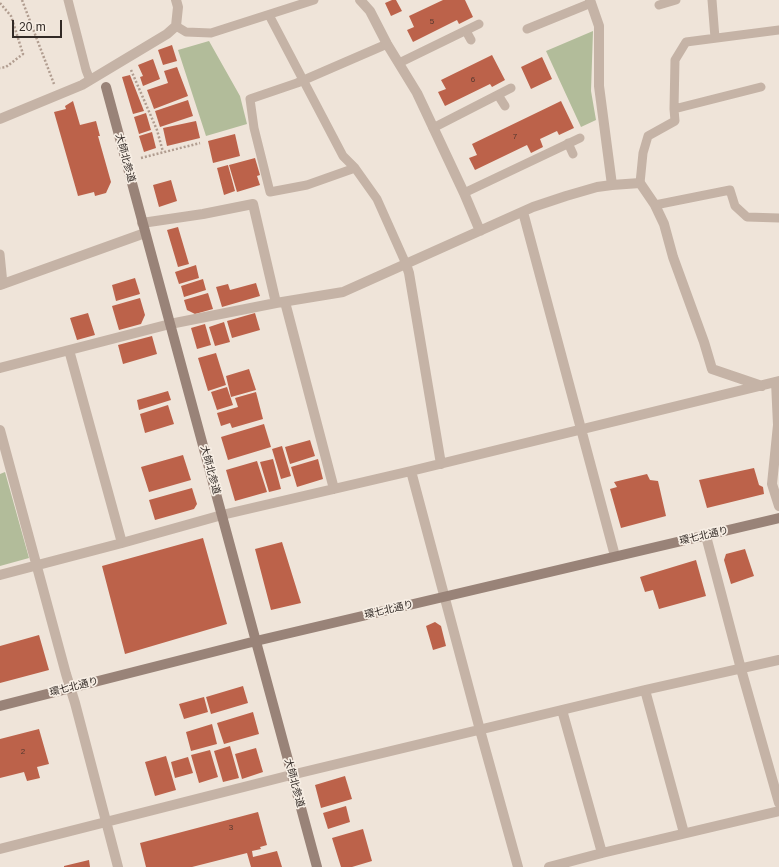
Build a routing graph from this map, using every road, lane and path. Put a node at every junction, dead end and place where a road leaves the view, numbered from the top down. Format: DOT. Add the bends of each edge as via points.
graph roads {
  1 [pos="22,0"];
  2 [pos="68,0"];
  3 [pos="176,0"];
  4 [pos="314,0"];
  5 [pos="676,0"];
  6 [pos="712,0"];
  7 [pos="363,1"];
  8 [pos="591,2"];
  9 [pos="0,3"];
  10 [pos="659,5"];
  11 [pos="269,15"];
  12 [pos="478,24"];
  13 [pos="176,26"];
  14 [pos="527,29"];
  15 [pos="466,30"];
  16 [pos="779,30"];
  17 [pos="715,38"];
  18 [pos="471,40"];
  19 [pos="387,44"];
  20 [pos="126,59"];
  21 [pos="399,63"];
  22 [pos="0,68"];
  23 [pos="102,74"];
  24 [pos="90,80"];
  25 [pos="304,80"];
  26 [pos="761,87"];
  27 [pos="511,88"];
  28 [pos="59,95"];
  29 [pos="498,95"];
  30 [pos="505,106"];
  31 [pos="674,109"];
  32 [pos="0,119"];
  33 [pos="433,128"];
  34 [pos="580,138"];
  35 [pos="200,143"];
  36 [pos="568,143"];
  37 [pos="163,152"];
  38 [pos="574,154"];
  39 [pos="141,158"];
  40 [pos="355,168"];
  41 [pos="640,183"];
  42 [pos="612,185"];
  43 [pos="464,193"];
  44 [pos="655,205"];
  45 [pos="523,212"];
  46 [pos="779,218"];
  47 [pos="144,228"];
  48 [pos="480,231"];
  49 [pos="0,254"];
  50 [pos="406,264"];
  51 [pos="2,285"];
  52 [pos="280,303"];
  53 [pos="170,324"];
  54 [pos="69,350"];
  55 [pos="0,368"];
  56 [pos="778,381"];
  57 [pos="762,386"];
  58 [pos="0,430"];
  59 [pos="581,430"];
  60 [pos="441,464"];
  61 [pos="410,471"];
  62 [pos="334,489"];
  63 [pos="779,506"];
  64 [pos="222,515"];
  65 [pos="779,518"];
  66 [pos="706,536"];
  67 [pos="122,543"];
  68 [pos="615,556"];
  69 [pos="36,565"];
  70 [pos="0,575"];
  71 [pos="445,597"];
  72 [pos="256,641"];
  73 [pos="779,660"];
  74 [pos="741,669"];
  75 [pos="71,688"];
  76 [pos="645,690"];
  77 [pos="0,706"];
  78 [pos="562,710"];
  79 [pos="480,730"];
  80 [pos="291,775"];
  81 [pos="779,803"];
  82 [pos="779,811"];
  83 [pos="106,822"];
  84 [pos="684,833"];
  85 [pos="0,849"];
  86 [pos="602,853"];
  87 [pos="118,867"];
  88 [pos="317,867"];
  89 [pos="518,867"];
  90 [pos="549,867"];
  1 -- 28 [label="path"];
  2 -- 24 [label="lane"];
  3 -- 13 [label="street"];
  4 -- 11 [label="lane"];
  5 -- 10 [label="lane"];
  6 -- 17 [label="lane"];
  7 -- 19 [label="street"];
  8 -- 14 [label="lane"];
  8 -- 42 [label="street" via="598,26 598,86"];
  9 -- 22 [label="path" via="11,16 23,54 6,67"];
  11 -- 13 [label="lane" via="211,33 186,32"];
  11 -- 25 [label="lane"];
  12 -- 15 [label="lane"];
  13 -- 20 [label="street"];
  15 -- 18 [label="lane"];
  15 -- 21 [label="lane"];
  16 -- 17 [label="lane"];
  17 -- 31 [label="lane" via="686,42 675,60"];
  19 -- 21 [label="street"];
  19 -- 25 [label="lane"];
  20 -- 23 [label="street"];
  20 -- 37 [label="path" via="157,130"];
  21 -- 33 [label="street" via="417,93"];
  23 -- 24 [label="street"];
  23 -- 47 [label="street, 大師北参道"];
  24 -- 28 [label="street"];
  25 -- 40 [label="lane" via="344,156"];
  25 -- 40 [label="lane" via="250,99 254,128 270,192 307,185"];
  26 -- 31 [label="lane"];
  27 -- 29 [label="lane"];
  28 -- 32 [label="street"];
  29 -- 30 [label="lane"];
  29 -- 33 [label="lane"];
  31 -- 41 [label="lane" via="675,121 648,136 643,153"];
  33 -- 43 [label="street"];
  34 -- 36 [label="lane"];
  35 -- 37 [label="path"];
  36 -- 38 [label="lane"];
  36 -- 43 [label="lane"];
  37 -- 39 [label="path"];
  40 -- 50 [label="lane" via="377,199"];
  41 -- 42 [label="street"];
  41 -- 44 [label="street"];
  42 -- 45 [label="street" via="566,196"];
  43 -- 48 [label="street"];
  44 -- 46 [label="lane" via="730,190 735,206 747,217"];
  44 -- 57 [label="street" via="664,224 712,369"];
  45 -- 48 [label="street"];
  45 -- 59 [label="street"];
  47 -- 51 [label="street"];
  47 -- 52 [label="street" via="158,220 253,204"];
  47 -- 53 [label="street, 大師北参道"];
  48 -- 50 [label="street"];
  49 -- 51 [label="lane"];
  50 -- 52 [label="street" via="343,292"];
  50 -- 60 [label="street"];
  52 -- 53 [label="street"];
  52 -- 62 [label="street"];
  53 -- 54 [label="street"];
  53 -- 64 [label="street, 大師北参道"];
  54 -- 55 [label="street"];
  54 -- 67 [label="street"];
  56 -- 57 [label="street"];
  56 -- 63 [label="street" via="778,425 772,484"];
  57 -- 59 [label="street"];
  58 -- 69 [label="street"];
  59 -- 60 [label="street"];
  59 -- 68 [label="street"];
  60 -- 61 [label="street"];
  61 -- 62 [label="street"];
  61 -- 71 [label="street"];
  62 -- 64 [label="street"];
  64 -- 67 [label="street"];
  64 -- 72 [label="street, 大師北参道"];
  65 -- 66 [label="street, 環七北通り"];
  66 -- 68 [label="street, 環七北通り"];
  66 -- 74 [label="street"];
  67 -- 69 [label="street"];
  68 -- 71 [label="street, 環七北通り"];
  69 -- 70 [label="street"];
  69 -- 75 [label="street"];
  71 -- 72 [label="street, 環七北通り"];
  71 -- 79 [label="street"];
  72 -- 75 [label="street, 環七北通り"];
  72 -- 80 [label="street, 大師北参道"];
  73 -- 74 [label="street"];
  74 -- 76 [label="street"];
  74 -- 81 [label="street"];
  75 -- 77 [label="street, 環七北通り"];
  75 -- 83 [label="street"];
  76 -- 78 [label="street"];
  76 -- 84 [label="street"];
  78 -- 79 [label="street"];
  78 -- 86 [label="street"];
  79 -- 80 [label="street"];
  79 -- 89 [label="street"];
  80 -- 83 [label="street"];
  80 -- 88 [label="street, 大師北参道"];
  82 -- 84 [label="street"];
  83 -- 85 [label="street"];
  83 -- 87 [label="street"];
  84 -- 86 [label="street"];
  86 -- 90 [label="street"];
}
